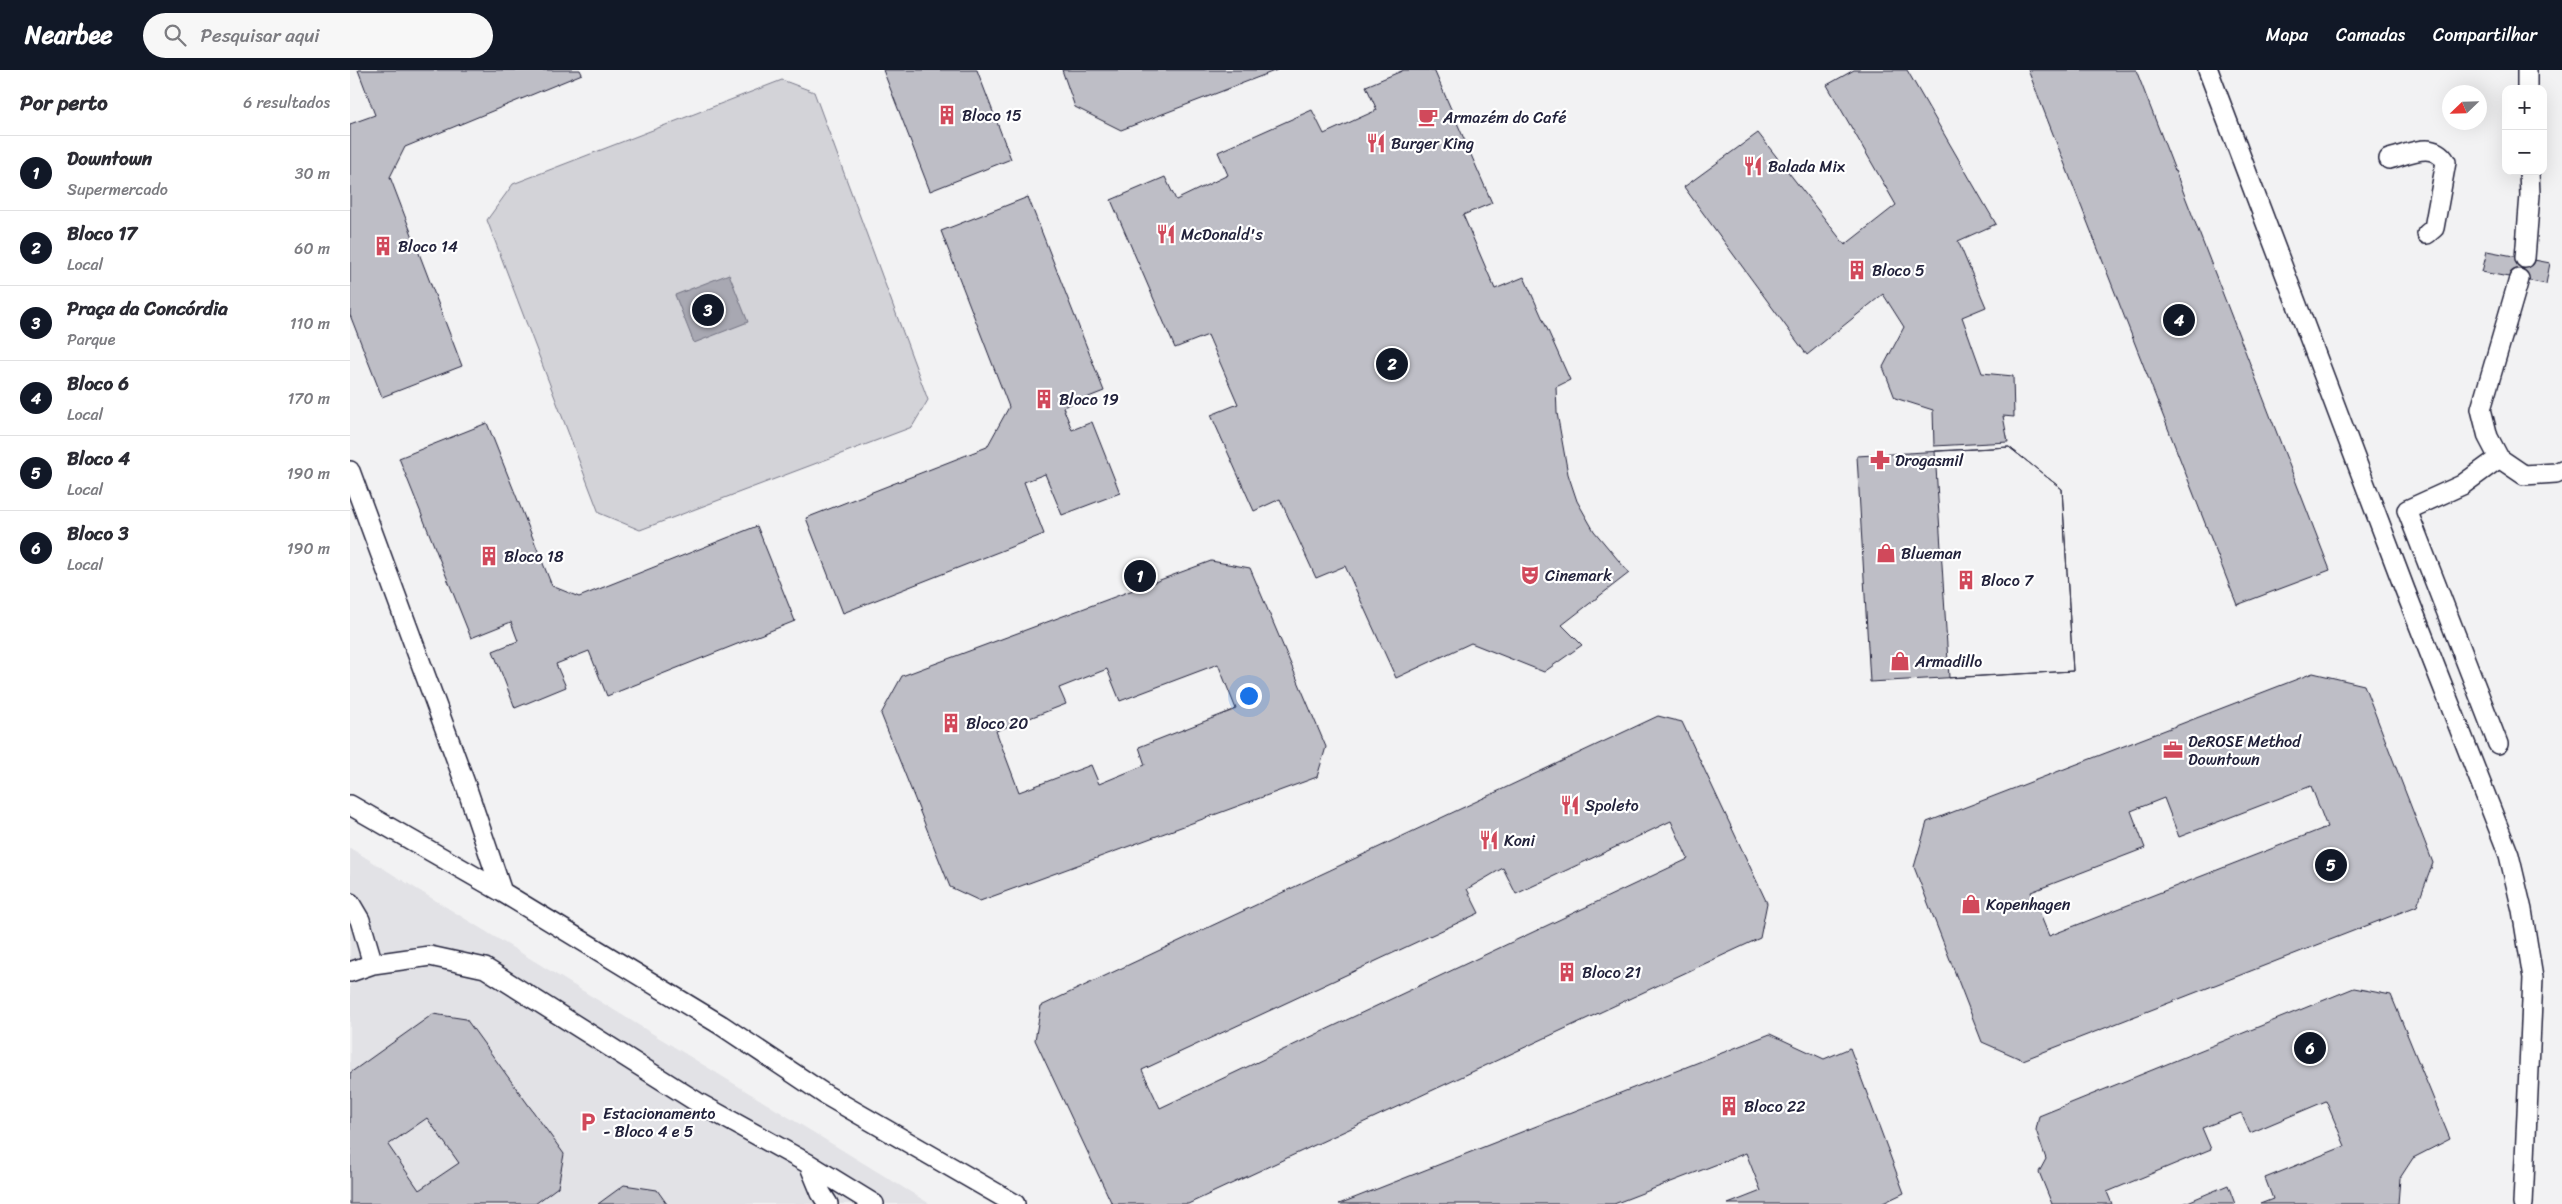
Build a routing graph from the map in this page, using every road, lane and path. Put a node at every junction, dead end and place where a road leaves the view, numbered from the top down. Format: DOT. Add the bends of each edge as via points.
graph roads {
  1 [pos="2208,70"];
  2 [pos="2527,70"];
  3 [pos="2527,85"];
  4 [pos="2390,159"];
  5 [pos="2529,175"];
  6 [pos="2427,234"];
  7 [pos="2525,258"];
  8 [pos="2519,279"];
  9 [pos="2499,458"];
  10 [pos="350,470"];
  11 [pos="2562,470"];
  12 [pos="2498,744"];
  13 [pos="350,805"];
  14 [pos="502,892"];
  15 [pos="350,904"];
  16 [pos="373,964"];
  17 [pos="350,972"];
  18 [pos="809,1164"];
  19 [pos="828,1204"];
  20 [pos="874,1204"];
  21 [pos="1015,1204"];
  22 [pos="2523,1204"];
  1 -- 22 [label="lane" via="2509,855 2533,978"];
  2 -- 3 [label="lane"];
  4 -- 6 [label="lane" via="2428,148 2442,154 2446,162 2434,228"];
  5 -- 7 [label="lane"];
  8 -- 9 [label="lane" via="2481,409 2488,437"];
  9 -- 11 [label="lane" via="2524,475"];
  9 -- 12 [label="lane" via="2462,485 2407,510"];
  10 -- 14 [label="lane"];
  13 -- 14 [label="lane"];
  14 -- 21 [label="lane" via="721,1025 826,1095"];
  15 -- 16 [label="lane" via="360,920"];
  16 -- 17 [label="lane"];
  16 -- 18 [label="lane" via="430,956 485,968 697,1102"];
  18 -- 19 [label="lane" via="820,1193"];
  18 -- 20 [label="lane"];
}
